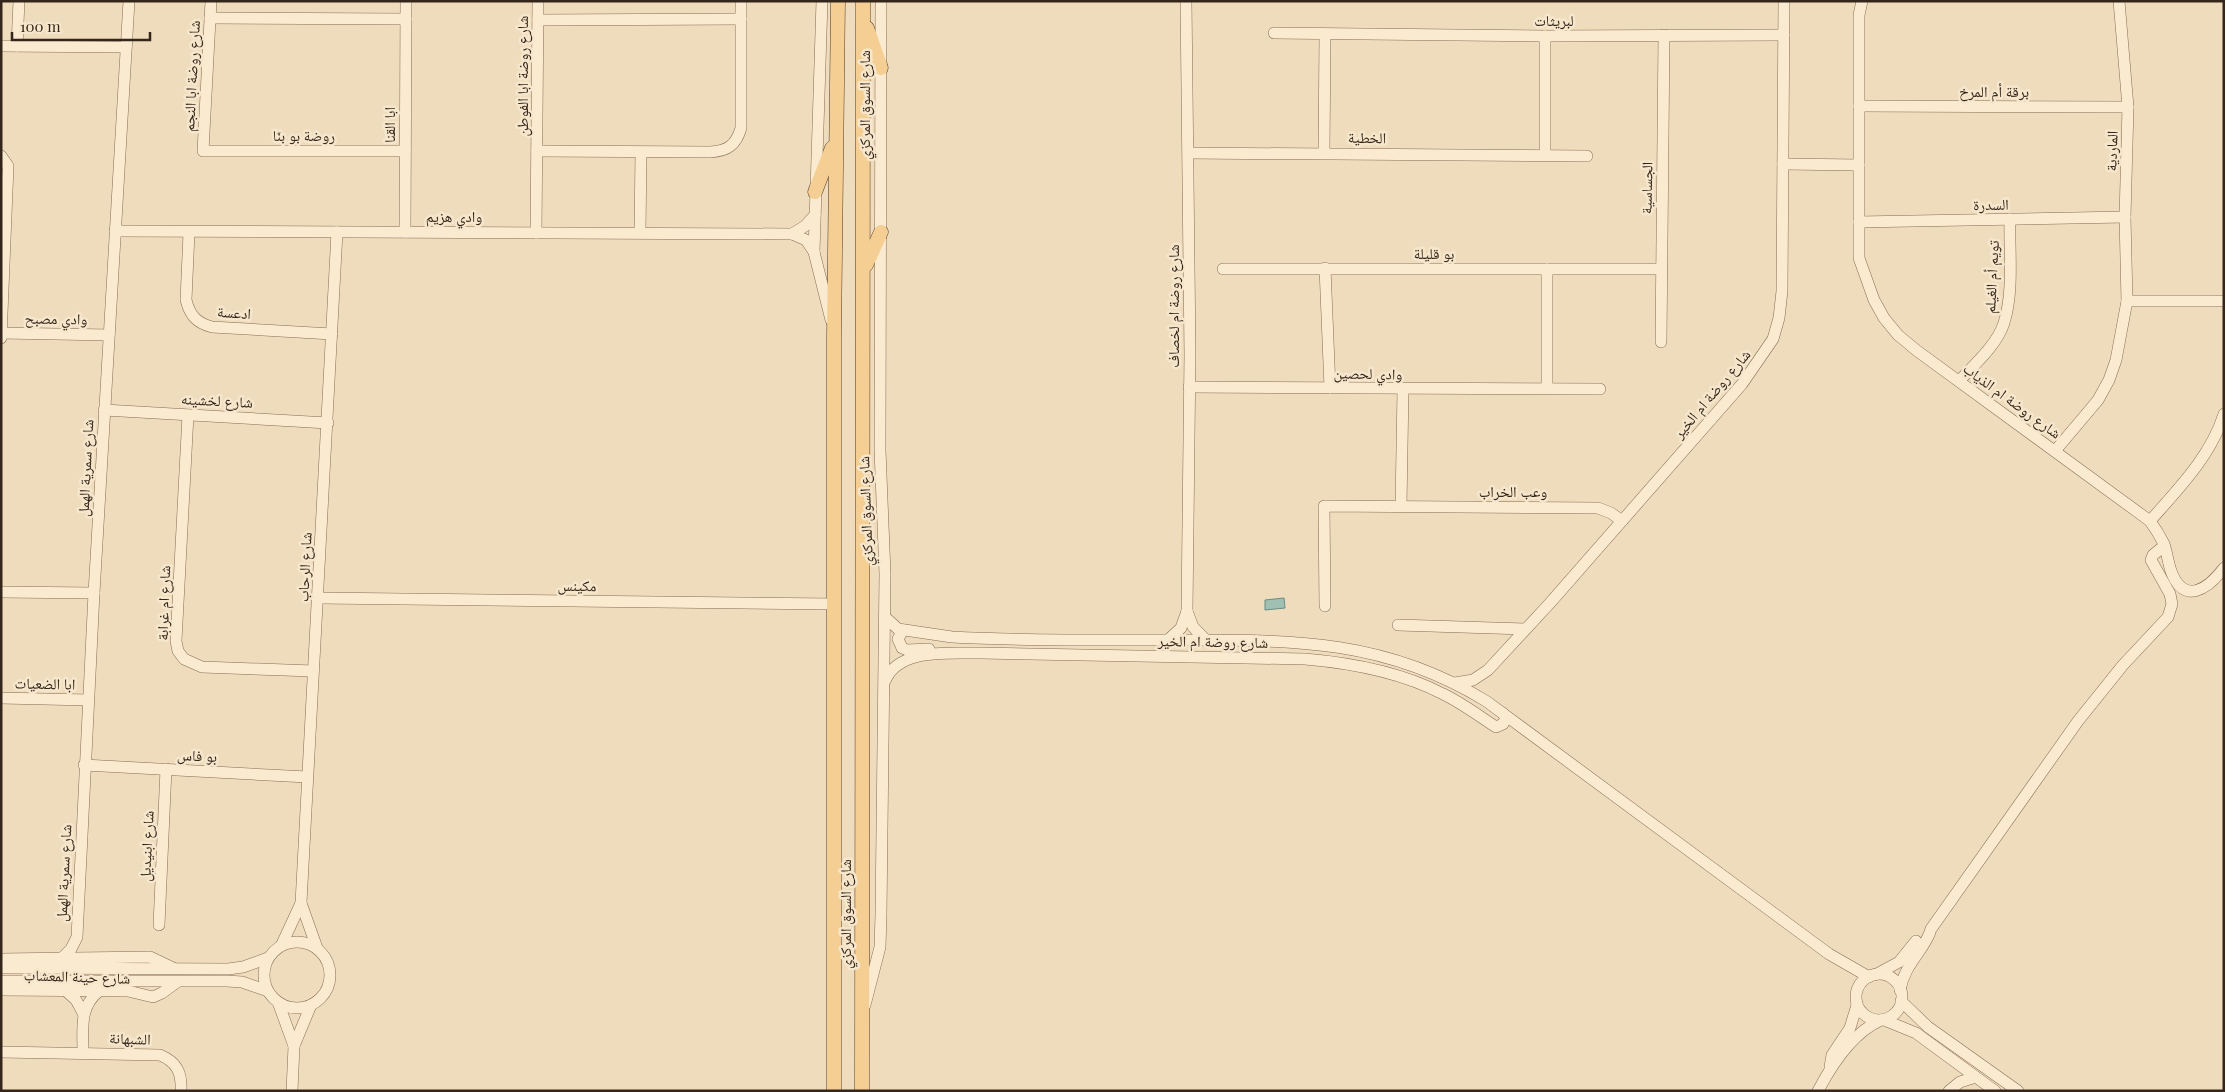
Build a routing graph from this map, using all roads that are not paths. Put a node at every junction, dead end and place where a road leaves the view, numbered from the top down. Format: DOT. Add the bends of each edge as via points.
graph roads {
  1 [pos="19,1"];
  2 [pos="129,1"];
  3 [pos="210,1"];
  4 [pos="406,1"];
  5 [pos="538,1"];
  6 [pos="741,1"];
  7 [pos="822,1"];
  8 [pos="838,1"];
  9 [pos="863,1"];
  10 [pos="881,1"];
  11 [pos="1186,1"];
  12 [pos="1784,1"];
  13 [pos="1862,1"];
  14 [pos="2119,1"];
  15 [pos="210,18"];
  16 [pos="406,18"];
  17 [pos="864,18"];
  18 [pos="741,19"];
  19 [pos="538,20"];
  20 [pos="1274,33"];
  21 [pos="1325,34"];
  22 [pos="1664,35"];
  23 [pos="1784,35"];
  24 [pos="1545,36"];
  25 [pos="1,46"];
  26 [pos="17,46"];
  27 [pos="126,47"];
  28 [pos="881,68"];
  29 [pos="1859,106"];
  30 [pos="2128,107"];
  31 [pos="835,140"];
  32 [pos="203,151"];
  33 [pos="405,151"];
  34 [pos="537,151"];
  35 [pos="1324,152"];
  36 [pos="641,153"];
  37 [pos="1189,153"];
  38 [pos="1545,155"];
  39 [pos="1,156"];
  40 [pos="1588,156"];
  41 [pos="1784,164"];
  42 [pos="1859,164"];
  43 [pos="815,192"];
  44 [pos="816,215"];
  45 [pos="2125,217"];
  46 [pos="2010,219"];
  47 [pos="1858,222"];
  48 [pos="115,231"];
  49 [pos="337,232"];
  50 [pos="405,232"];
  51 [pos="640,232"];
  52 [pos="881,232"];
  53 [pos="189,233"];
  54 [pos="536,233"];
  55 [pos="792,234"];
  56 [pos="814,252"];
  57 [pos="3,261"];
  58 [pos="1325,268"];
  59 [pos="1223,269"];
  60 [pos="1547,269"];
  61 [pos="1661,269"];
  62 [pos="863,270"];
  63 [pos="2127,301"];
  64 [pos="2224,301"];
  65 [pos="2,332"];
  66 [pos="332,334"];
  67 [pos="109,335"];
  68 [pos="834,337"];
  69 [pos="1,338"];
  70 [pos="1661,342"];
  71 [pos="1959,381"];
  72 [pos="1189,388"];
  73 [pos="1330,388"];
  74 [pos="1547,388"];
  75 [pos="1403,390"];
  76 [pos="1600,390"];
  77 [pos="104,410"];
  78 [pos="2224,414"];
  79 [pos="188,415"];
  80 [pos="328,423"];
  81 [pos="2055,451"];
  82 [pos="1401,506"];
  83 [pos="1622,521"];
  84 [pos="2150,521"];
  85 [pos="2164,546"];
  86 [pos="2224,568"];
  87 [pos="1,592"];
  88 [pos="94,593"];
  89 [pos="319,598"];
  90 [pos="835,604"];
  91 [pos="1325,606"];
  92 [pos="1187,611"];
  93 [pos="884,617"];
  94 [pos="1398,625"];
  95 [pos="1525,629"];
  96 [pos="903,630"];
  97 [pos="1168,640"];
  98 [pos="1206,640"];
  99 [pos="962,654"];
  100 [pos="1488,670"];
  101 [pos="313,671"];
  102 [pos="884,683"];
  103 [pos="1456,683"];
  104 [pos="1,698"];
  105 [pos="88,700"];
  106 [pos="1486,701"];
  107 [pos="1503,713"];
  108 [pos="84,765"];
  109 [pos="166,769"];
  110 [pos="307,777"];
  111 [pos="301,903"];
  112 [pos="159,925"];
  113 [pos="1931,929"];
  114 [pos="77,938"];
  115 [pos="282,944"];
  116 [pos="317,948"];
  117 [pos="268,958"];
  118 [pos="1,959"];
  119 [pos="61,959"];
  120 [pos="94,960"];
  121 [pos="1,968"];
  122 [pos="175,969"];
  123 [pos="1871,976"];
  124 [pos="1,981"];
  125 [pos="177,982"];
  126 [pos="1,990"];
  127 [pos="65,990"];
  128 [pos="99,991"];
  129 [pos="268,991"];
  130 [pos="1901,996"];
  131 [pos="278,1002"];
  132 [pos="311,1005"];
  133 [pos="1857,1005"];
  134 [pos="83,1013"];
  135 [pos="862,1017"];
  136 [pos="1882,1020"];
  137 [pos="294,1046"];
  138 [pos="1,1052"];
  139 [pos="83,1052"];
  140 [pos="1952,1060"];
  141 [pos="1830,1067"];
  142 [pos="1976,1077"];
  143 [pos="1950,1089"];
  144 [pos="181,1091"];
  145 [pos="292,1091"];
  146 [pos="834,1091"];
  147 [pos="862,1091"];
  148 [pos="1818,1091"];
  149 [pos="1995,1091"];
  150 [pos="2018,1091"];
  1 -- 26 [label="street"];
  2 -- 27 [label="street, شارع سمرية الهمل"];
  3 -- 15 [label="street, شارع روضة ابا النجم"];
  4 -- 16 [label="street, ابا القنا"];
  5 -- 19 [label="street, شارع روضة ابا الفوطن"];
  6 -- 18 [label="street, شارع روضة ابا الفوطن"];
  7 -- 43 [label="street, شارع السوق المركزي"];
  8 -- 31 [label="main road, شارع السوق المركزي"];
  9 -- 17 [label="main road, شارع السوق المركزي"];
  10 -- 28 [label="street, شارع السوق المركزي"];
  11 -- 37 [label="street, شارع روضة ام لخصاف"];
  12 -- 23 [label="street, شارع روضة ام الخير"];
  13 -- 29 [label="street, شارع روضة ام الذياب" via="1859,15"];
  14 -- 30 [label="street, الماردية"];
  15 -- 16 [label="street"];
  15 -- 32 [label="street, شارع روضة ابا النجم"];
  16 -- 33 [label="street, ابا القنا"];
  17 -- 28 [label="main road"];
  17 -- 62 [label="main road, شارع السوق المركزي"];
  18 -- 19 [label="street"];
  18 -- 36 [label="street, شارع روضة ابا الفوطن" via="741,128 738,139 722,151"];
  19 -- 34 [label="street, شارع روضة ابا الفوطن"];
  20 -- 21 [label="street, لبريثات"];
  21 -- 24 [label="street, لبريثات"];
  21 -- 35 [label="street"];
  22 -- 23 [label="street, لبريثات"];
  22 -- 24 [label="street, لبريثات"];
  22 -- 61 [label="street, الجساسية"];
  23 -- 41 [label="street, شارع روضة ام الخير"];
  24 -- 38 [label="street"];
  25 -- 26 [label="street"];
  26 -- 27 [label="street"];
  27 -- 48 [label="street, شارع سمرية الهمل"];
  28 -- 52 [label="street, شارع السوق المركزي"];
  29 -- 30 [label="street, برقة أم المرخ"];
  29 -- 42 [label="street, شارع روضة ام الذياب"];
  30 -- 45 [label="street, الماردية"];
  31 -- 43 [label="main road"];
  31 -- 68 [label="main road, شارع السوق المركزي"];
  32 -- 33 [label="street, روضة بو بنّا"];
  33 -- 50 [label="street, ابا القنا"];
  34 -- 36 [label="street, شارع روضة ابا الفوطن"];
  34 -- 54 [label="street, شارع روضة ابا الفوطن"];
  35 -- 37 [label="street, الخطية"];
  35 -- 38 [label="street, الخطية"];
  36 -- 51 [label="street"];
  37 -- 72 [label="street, شارع روضة ام لخصاف"];
  38 -- 40 [label="street, الخطية"];
  39 -- 57 [label="street, وادي مصبح" via="8,166"];
  41 -- 42 [label="street"];
  41 -- 83 [label="street, شارع روضة ام الخير" via="1782,291 1773,340 1742,384"];
  42 -- 47 [label="street, شارع روضة ام الذياب"];
  43 -- 44 [label="street, شارع السوق المركزي"];
  44 -- 55 [label="street"];
  44 -- 56 [label="street, شارع السوق المركزي"];
  45 -- 46 [label="street, السدرة"];
  45 -- 63 [label="street, الماردية"];
  46 -- 47 [label="street, السدرة"];
  46 -- 71 [label="street, تويم أم الغيلم" via="2009,288 2004,324 1993,342"];
  47 -- 71 [label="street, شارع روضة ام الذياب" via="1858,258 1884,318 1898,335"];
  48 -- 53 [label="street, وادي هزيم"];
  48 -- 67 [label="street, شارع سمرية الهمل"];
  49 -- 50 [label="street, وادي هزيم"];
  49 -- 53 [label="street, وادي هزيم"];
  49 -- 66 [label="street, شارع الرحاب"];
  50 -- 54 [label="street, وادي هزيم"];
  51 -- 54 [label="street, وادي هزيم"];
  51 -- 55 [label="street, وادي هزيم"];
  52 -- 62 [label="main road"];
  52 -- 93 [label="street, شارع السوق المركزي" via="880,450"];
  53 -- 66 [label="street, ادعسة" via="186,300 195,320 212,328"];
  55 -- 56 [label="street" via="806,240"];
  56 -- 68 [label="street, شارع السوق المركزي"];
  57 -- 65 [label="street, وادي مصبح"];
  58 -- 59 [label="street, بو قليلة"];
  58 -- 60 [label="street, بو قليلة"];
  58 -- 73 [label="street"];
  60 -- 61 [label="street, بو قليلة"];
  60 -- 74 [label="street"];
  61 -- 70 [label="street, الجساسية"];
  62 -- 135 [label="main road, شارع السوق المركزي"];
  63 -- 64 [label="street"];
  63 -- 81 [label="street, الماردية" via="2109,380 2098,400"];
  65 -- 67 [label="street, وادي مصبح"];
  65 -- 69 [label="street, وادي مصبح"];
  66 -- 80 [label="street, شارع الرحاب"];
  67 -- 77 [label="street, شارع سمرية الهمل"];
  68 -- 90 [label="main road, شارع السوق المركزي"];
  71 -- 81 [label="street, شارع روضة ام الذياب"];
  72 -- 73 [label="street, وادي لحصين"];
  72 -- 92 [label="street, شارع روضة ام لخصاف"];
  73 -- 75 [label="street, وادي لحصين"];
  74 -- 75 [label="street, وادي لحصين"];
  74 -- 76 [label="street, وادي لحصين"];
  75 -- 82 [label="street"];
  77 -- 79 [label="street, شارع لخشينه"];
  77 -- 88 [label="street, شارع سمرية الهمل"];
  78 -- 84 [label="street" via="2203,456"];
  79 -- 80 [label="street, شارع لخشينه"];
  79 -- 101 [label="street, شارع ام غرابة" via="178,651 184,659 202,667"];
  80 -- 89 [label="street, شارع الرحاب"];
  81 -- 84 [label="street, شارع روضة ام الذياب"];
  82 -- 83 [label="street, وعب الخراب" via="1598,508"];
  82 -- 91 [label="street, وعب الخراب" via="1324,506"];
  83 -- 95 [label="street, شارع روضة ام الخير"];
  84 -- 85 [label="street"];
  85 -- 86 [label="street" via="2173,576 2189,590 2199,591 2208,586"];
  85 -- 113 [label="street" via="2151,560 2170,594 2172,604 2168,617 2123,665 2073,728"];
  87 -- 88 [label="street"];
  88 -- 105 [label="street, شارع سمرية الهمل"];
  89 -- 90 [label="street, مكينس"];
  89 -- 101 [label="street, شارع الرحاب"];
  90 -- 146 [label="main road, شارع السوق المركزي"];
  92 -- 97 [label="street, شارع روضة ام لخصاف" via="1181,628"];
  92 -- 98 [label="street, شارع روضة ام لخصاف" via="1193,627"];
  93 -- 96 [label="street, شارع روضة ام الخير"];
  93 -- 102 [label="street, شارع السوق المركزي"];
  94 -- 95 [label="street"];
  95 -- 100 [label="street, شارع روضة ام الخير"];
  96 -- 97 [label="street, شارع روضة ام الخير" via="967,638"];
  96 -- 99 [label="street" via="898,639 904,649 940,648"];
  97 -- 98 [label="street, شارع روضة ام الخير"];
  98 -- 103 [label="street, شارع روضة ام الخير" via="1309,643 1358,650 1406,662"];
  99 -- 102 [label="street, شارع روضة ام الخير" via="907,660 893,668"];
  99 -- 107 [label="street, شارع روضة ام الخير" via="1325,661 1372,669 1425,686 1496,726 1504,724 1506,718"];
  100 -- 103 [label="street, شارع روضة ام الخير" via="1473,680"];
  100 -- 106 [label="street" via="1481,686"];
  101 -- 110 [label="street, شارع الرحاب"];
  102 -- 135 [label="street, شارع السوق المركزي" via="880,947"];
  103 -- 106 [label="street, شارع روضة ام الخير"];
  104 -- 105 [label="street, ابا الضعيات"];
  105 -- 108 [label="street, شارع سمرية الهمل"];
  106 -- 107 [label="street, شارع روضة ام الخير"];
  107 -- 123 [label="street" via="1829,954"];
  108 -- 109 [label="street, بو فاس"];
  108 -- 114 [label="street, شارع سمرية الهمل"];
  109 -- 110 [label="street, بو فاس"];
  109 -- 112 [label="street, شارع ابنيديل"];
  110 -- 111 [label="street, شارع الرحاب"];
  111 -- 115 [label="street, شارع الرحاب"];
  111 -- 116 [label="street, شارع الرحاب"];
  113 -- 123 [label="street" via="1918,938 1898,962"];
  113 -- 130 [label="street" via="1908,966"];
  114 -- 119 [label="street, شارع سمرية الهمل"];
  114 -- 120 [label="street, شارع سمرية الهمل" via="83,950"];
  115 -- 116 [label="street" via="300,942"];
  115 -- 117 [label="street"];
  116 -- 132 [label="street" via="325,957 330,978 327,989"];
  117 -- 122 [label="street, شارع حينة المعشاب" via="228,969"];
  117 -- 129 [label="street" via="264,968"];
  118 -- 119 [label="street, شارع حينة المعشاب"];
  119 -- 120 [label="street, شارع حينة المعشاب"];
  120 -- 122 [label="street, شارع حينة المعشاب" via="150,957"];
  121 -- 122 [label="street, شارع حينة المعشاب"];
  123 -- 130 [label="street" via="1890,978"];
  123 -- 133 [label="street" via="1858,989"];
  124 -- 125 [label="street, شارع حينة المعشاب"];
  125 -- 128 [label="street, شارع حينة المعشاب" via="162,994 153,996 128,991"];
  125 -- 129 [label="street, شارع حينة المعشاب" via="242,982"];
  126 -- 127 [label="street, شارع حينة المعشاب"];
  127 -- 128 [label="street, شارع حينة المعشاب"];
  127 -- 134 [label="street"];
  128 -- 134 [label="street" via="89,1000"];
  129 -- 131 [label="street"];
  130 -- 136 [label="street" via="1897,1011"];
  130 -- 150 [label="street" via="1928,1027"];
  131 -- 132 [label="street" via="294,1008"];
  131 -- 137 [label="street"];
  132 -- 137 [label="street"];
  133 -- 136 [label="street" via="1866,1016"];
  133 -- 141 [label="street" via="1850,1028 1832,1055"];
  134 -- 139 [label="street"];
  135 -- 147 [label="main road, شارع السوق المركزي"];
  136 -- 140 [label="street" via="1909,1029"];
  136 -- 141 [label="street" via="1858,1035"];
  137 -- 145 [label="street"];
  138 -- 139 [label="street, الشبهانة"];
  139 -- 144 [label="street, الشبهانة" via="168,1058 180,1071"];
  140 -- 142 [label="street"];
  140 -- 143 [label="street"];
  141 -- 148 [label="street"];
  142 -- 143 [label="street"];
  142 -- 149 [label="street"];
}
